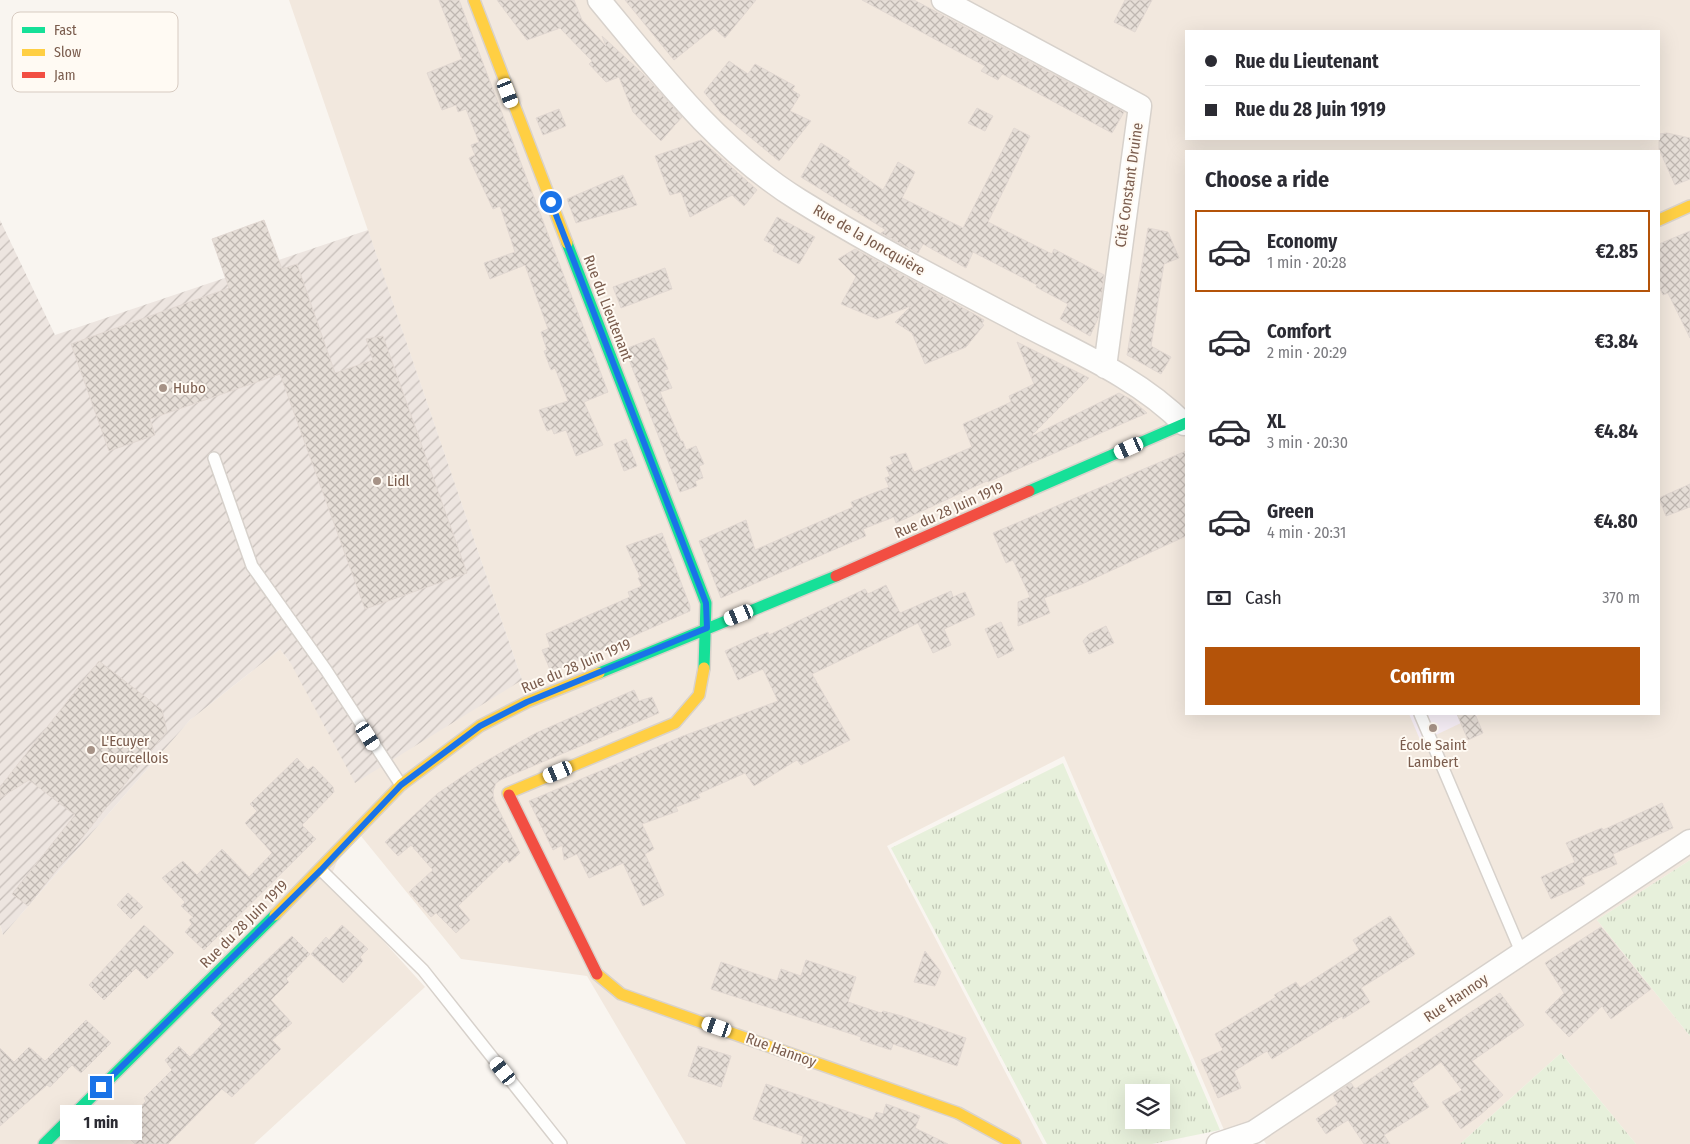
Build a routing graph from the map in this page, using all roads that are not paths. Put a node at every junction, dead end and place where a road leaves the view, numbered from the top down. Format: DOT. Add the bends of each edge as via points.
graph roads {
  1 [pos="474,0"];
  2 [pos="599,0"];
  3 [pos="943,0"];
  4 [pos="1690,206"];
  5 [pos="1660,220"];
  6 [pos="1104,366"];
  7 [pos="1185,424"];
  8 [pos="214,458"];
  9 [pos="707,628"];
  10 [pos="1420,715"];
  11 [pos="401,785"];
  12 [pos="508,793"];
  13 [pos="1690,841"];
  14 [pos="321,870"];
  15 [pos="1522,954"];
  16 [pos="44,1144"];
  17 [pos="561,1144"];
  18 [pos="1015,1144"];
  19 [pos="1218,1144"];
  1 -- 9 [label="street, Rue du Lieutenant" via="706,603"];
  2 -- 6 [label="street, Rue de la Joncquière" via="672,87 743,161 807,205"];
  3 -- 6 [label="street, Cité Constant Druine" via="1140,106"];
  4 -- 5 [label="street"];
  6 -- 7 [label="street, Rue de la Joncquière" via="1163,404"];
  7 -- 9 [label="street, Rue du 28 Juin 1919" via="822,582"];
  8 -- 11 [label="lane" via="252,566 326,670"];
  9 -- 11 [label="street, Rue du 28 Juin 1919" via="527,702 480,726"];
  9 -- 12 [label="street, Rue du Lieutenant" via="706,660 699,695 675,723"];
  10 -- 15 [label="lane"];
  11 -- 14 [label="street, Rue du 28 Juin 1919"];
  12 -- 18 [label="street, Rue Hannoy" via="594,971 621,994 958,1113"];
  13 -- 15 [label="street, Rue Hannoy"];
  14 -- 16 [label="street, Rue du 28 Juin 1919"];
  14 -- 17 [label="lane" via="423,970"];
  15 -- 19 [label="street, Rue Hannoy" via="1254,1132"];
}
